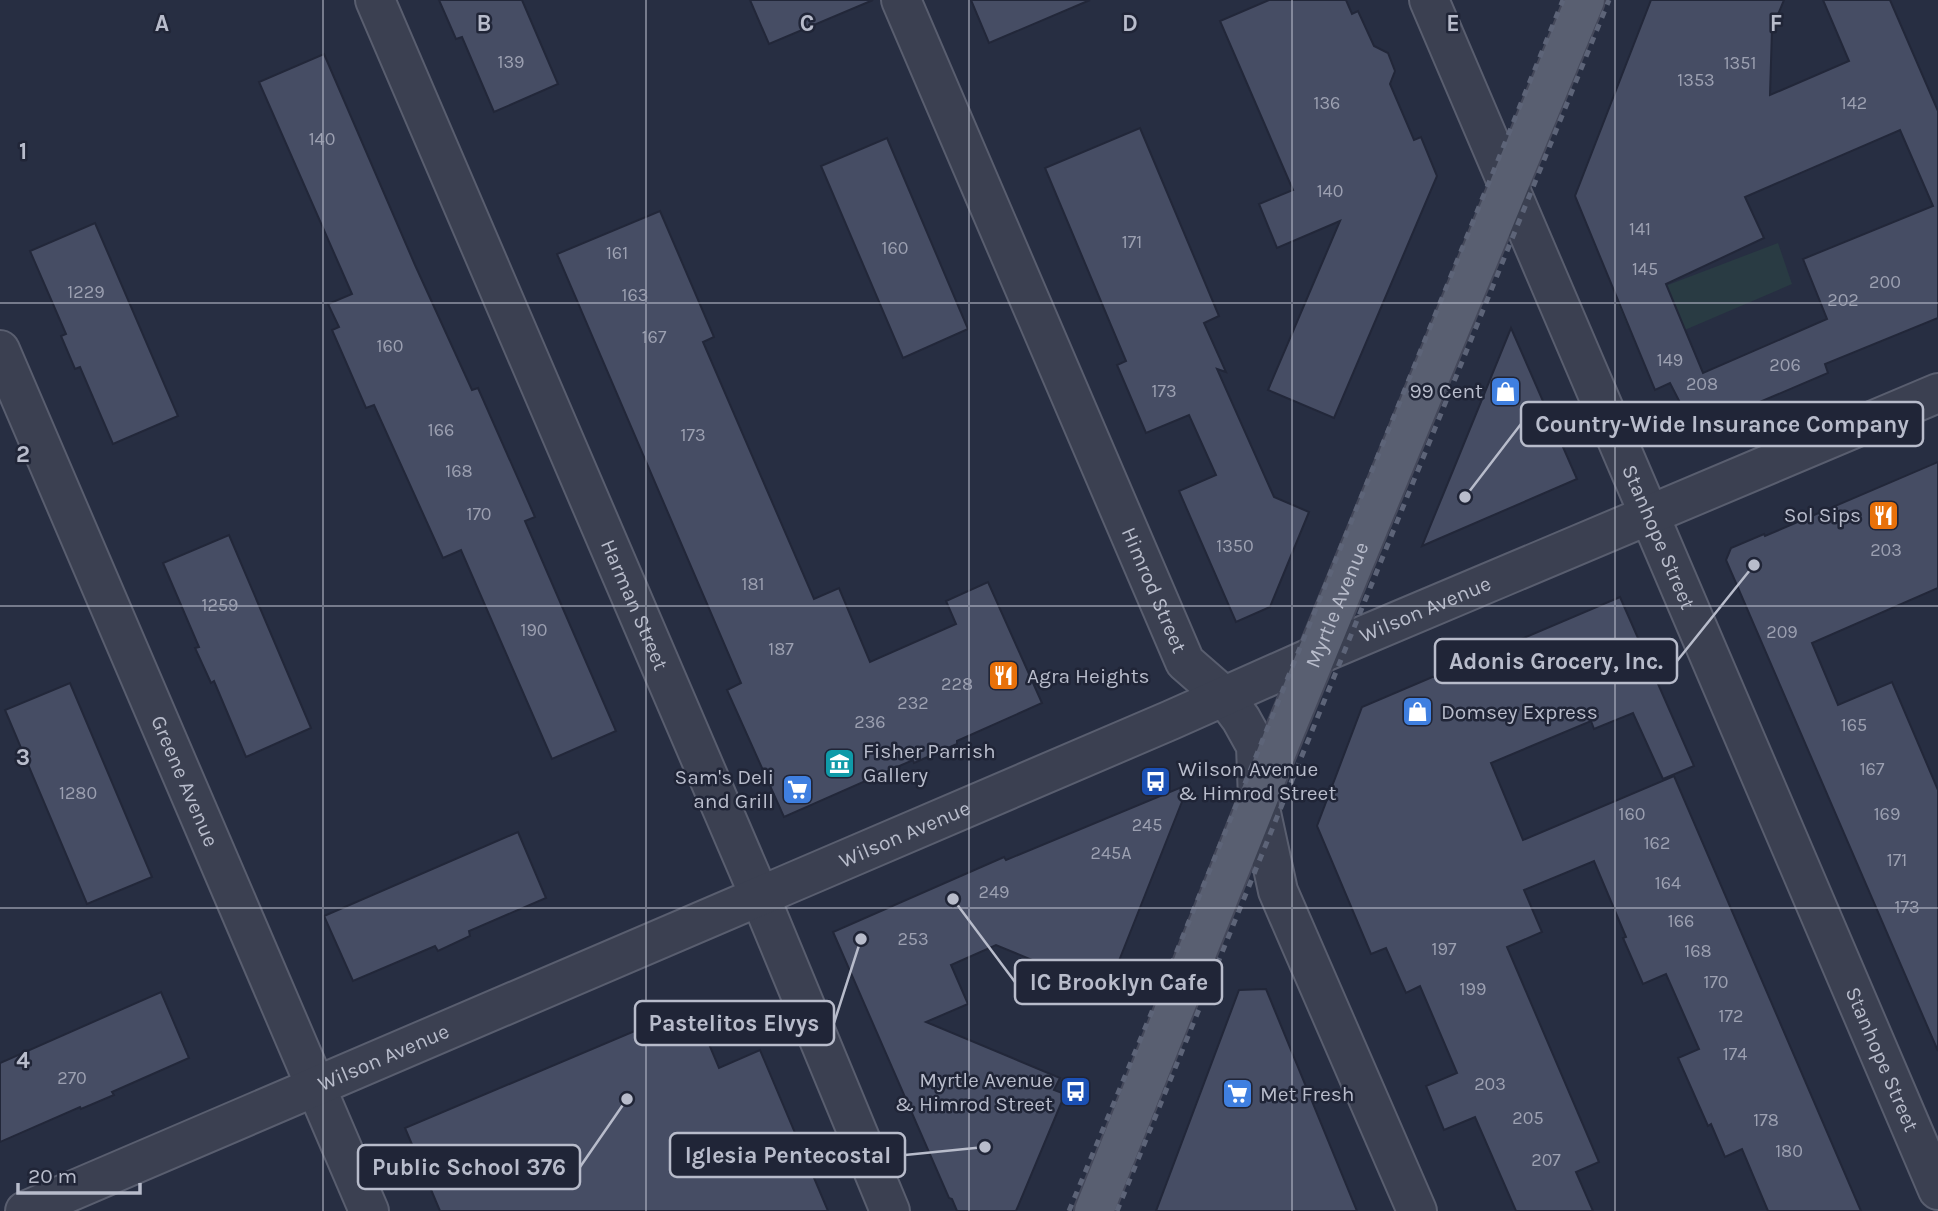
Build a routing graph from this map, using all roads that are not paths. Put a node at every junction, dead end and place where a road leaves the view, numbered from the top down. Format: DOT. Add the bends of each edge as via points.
graph roads {
  1 [pos="375,0"];
  2 [pos="901,0"];
  3 [pos="1429,0"];
  4 [pos="1585,0"];
  5 [pos="1509,185"];
  6 [pos="0,351"];
  7 [pos="1938,393"];
  8 [pos="1648,515"];
  9 [pos="1317,655"];
  10 [pos="1224,696"];
  11 [pos="1258,799"];
  12 [pos="760,897"];
  13 [pos="317,1086"];
  14 [pos="1938,1190"];
  15 [pos="25,1211"];
  16 [pos="369,1211"];
  17 [pos="890,1211"];
  18 [pos="1094,1211"];
  19 [pos="1417,1211"];
  1 -- 12 [label="street, Harman Street"];
  2 -- 10 [label="street, Himrod Street" via="1185,663"];
  3 -- 5 [label="street, Stanhope Street"];
  4 -- 5 [label="main road, Myrtle Avenue"];
  5 -- 8 [label="street, Stanhope Street"];
  5 -- 9 [label="main road, Myrtle Avenue"];
  6 -- 13 [label="street, Greene Avenue"];
  7 -- 8 [label="street, Wilson Avenue"];
  8 -- 9 [label="street, Wilson Avenue"];
  8 -- 14 [label="street, Stanhope Street"];
  9 -- 10 [label="street, Wilson Avenue"];
  9 -- 11 [label="main road, Myrtle Avenue"];
  10 -- 11 [label="street, Himrod Street" via="1256,746"];
  10 -- 12 [label="street, Wilson Avenue"];
  11 -- 18 [label="main road, Myrtle Avenue"];
  11 -- 19 [label="street, Himrod Street" via="1278,891"];
  12 -- 13 [label="street, Wilson Avenue"];
  12 -- 17 [label="street, Harman Street"];
  13 -- 15 [label="street, Wilson Avenue"];
  13 -- 16 [label="street, Greene Avenue"];
}
